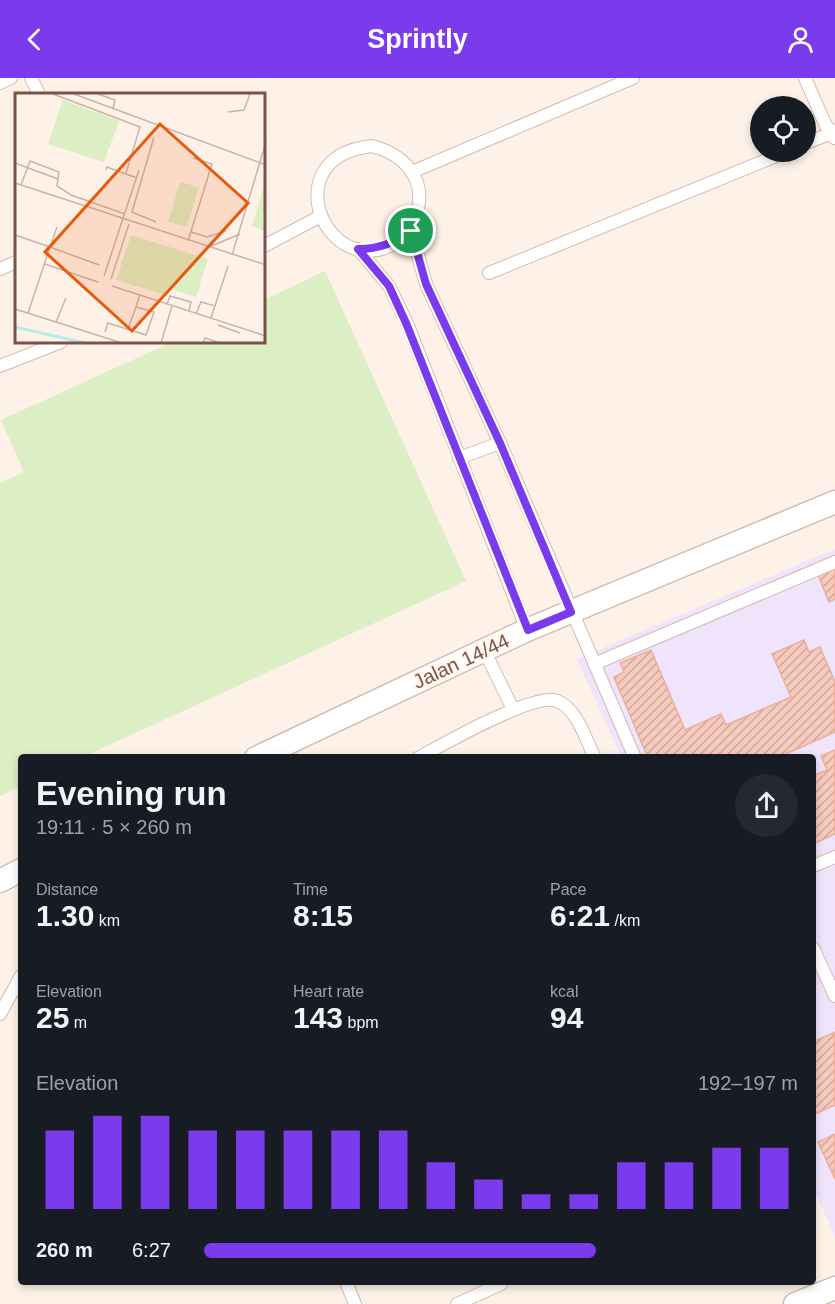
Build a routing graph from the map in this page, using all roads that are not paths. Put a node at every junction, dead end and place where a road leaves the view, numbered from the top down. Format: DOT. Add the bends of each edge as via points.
graph roads {
  1 [pos="11,78"];
  2 [pos="31,78"];
  3 [pos="633,78"];
  4 [pos="805,78"];
  5 [pos="0,83"];
  6 [pos="38,93"];
  7 [pos="834,135"];
  8 [pos="816,140"];
  9 [pos="761,162"];
  10 [pos="412,172"];
  11 [pos="319,217"];
  12 [pos="411,231"];
  13 [pos="266,245"];
  14 [pos="358,249"];
  15 [pos="15,262"];
  16 [pos="0,269"];
  17 [pos="489,273"];
  18 [pos="56,344"];
  19 [pos="0,366"];
  20 [pos="500,443"];
  21 [pos="459,459"];
  22 [pos="835,502"];
  23 [pos="835,562"];
  24 [pos="571,612"];
  25 [pos="528,630"];
  26 [pos="484,650"];
  27 [pos="594,664"];
  28 [pos="513,709"];
  29 [pos="264,754"];
  30 [pos="426,754"];
  31 [pos="592,754"];
  32 [pos="633,754"];
  33 [pos="835,857"];
  34 [pos="816,865"];
  35 [pos="18,872"];
  36 [pos="0,881"];
  37 [pos="816,955"];
  38 [pos="18,981"];
  39 [pos="835,996"];
  40 [pos="0,1014"];
  41 [pos="347,1285"];
  42 [pos="499,1285"];
  43 [pos="835,1288"];
  44 [pos="355,1304"];
  45 [pos="457,1304"];
  46 [pos="795,1304"];
  1 -- 5 [label="lane"];
  2 -- 6 [label="lane"];
  3 -- 10 [label="lane"];
  4 -- 7 [label="lane" via="826,126"];
  7 -- 8 [label="lane"];
  9 -- 17 [label="lane"];
  10 -- 11 [label="lane" via="402,159 372,146 340,155 319,182"];
  10 -- 12 [label="lane" via="419,187 420,204"];
  11 -- 13 [label="lane"];
  11 -- 14 [label="lane" via="342,243"];
  12 -- 14 [label="lane" via="393,244"];
  12 -- 20 [label="lane" via="426,284"];
  14 -- 21 [label="lane" via="397,302"];
  15 -- 16 [label="lane"];
  18 -- 19 [label="lane"];
  20 -- 21 [label="lane"];
  20 -- 24 [label="lane"];
  21 -- 25 [label="lane"];
  22 -- 24 [label="street, Jalan 14/44"];
  23 -- 27 [label="lane"];
  24 -- 25 [label="street, Jalan 14/44"];
  24 -- 27 [label="lane"];
  25 -- 26 [label="street, Jalan 14/44"];
  26 -- 28 [label="lane"];
  26 -- 29 [label="street, Jalan 14/44"];
  27 -- 32 [label="lane"];
  28 -- 30 [label="lane"];
  28 -- 31 [label="lane" via="556,700 577,720"];
  33 -- 34 [label="lane"];
  35 -- 36 [label="street"];
  37 -- 39 [label="lane"];
  38 -- 40 [label="lane"];
  41 -- 44 [label="lane"];
  42 -- 45 [label="lane"];
  43 -- 46 [label="street"];
}
